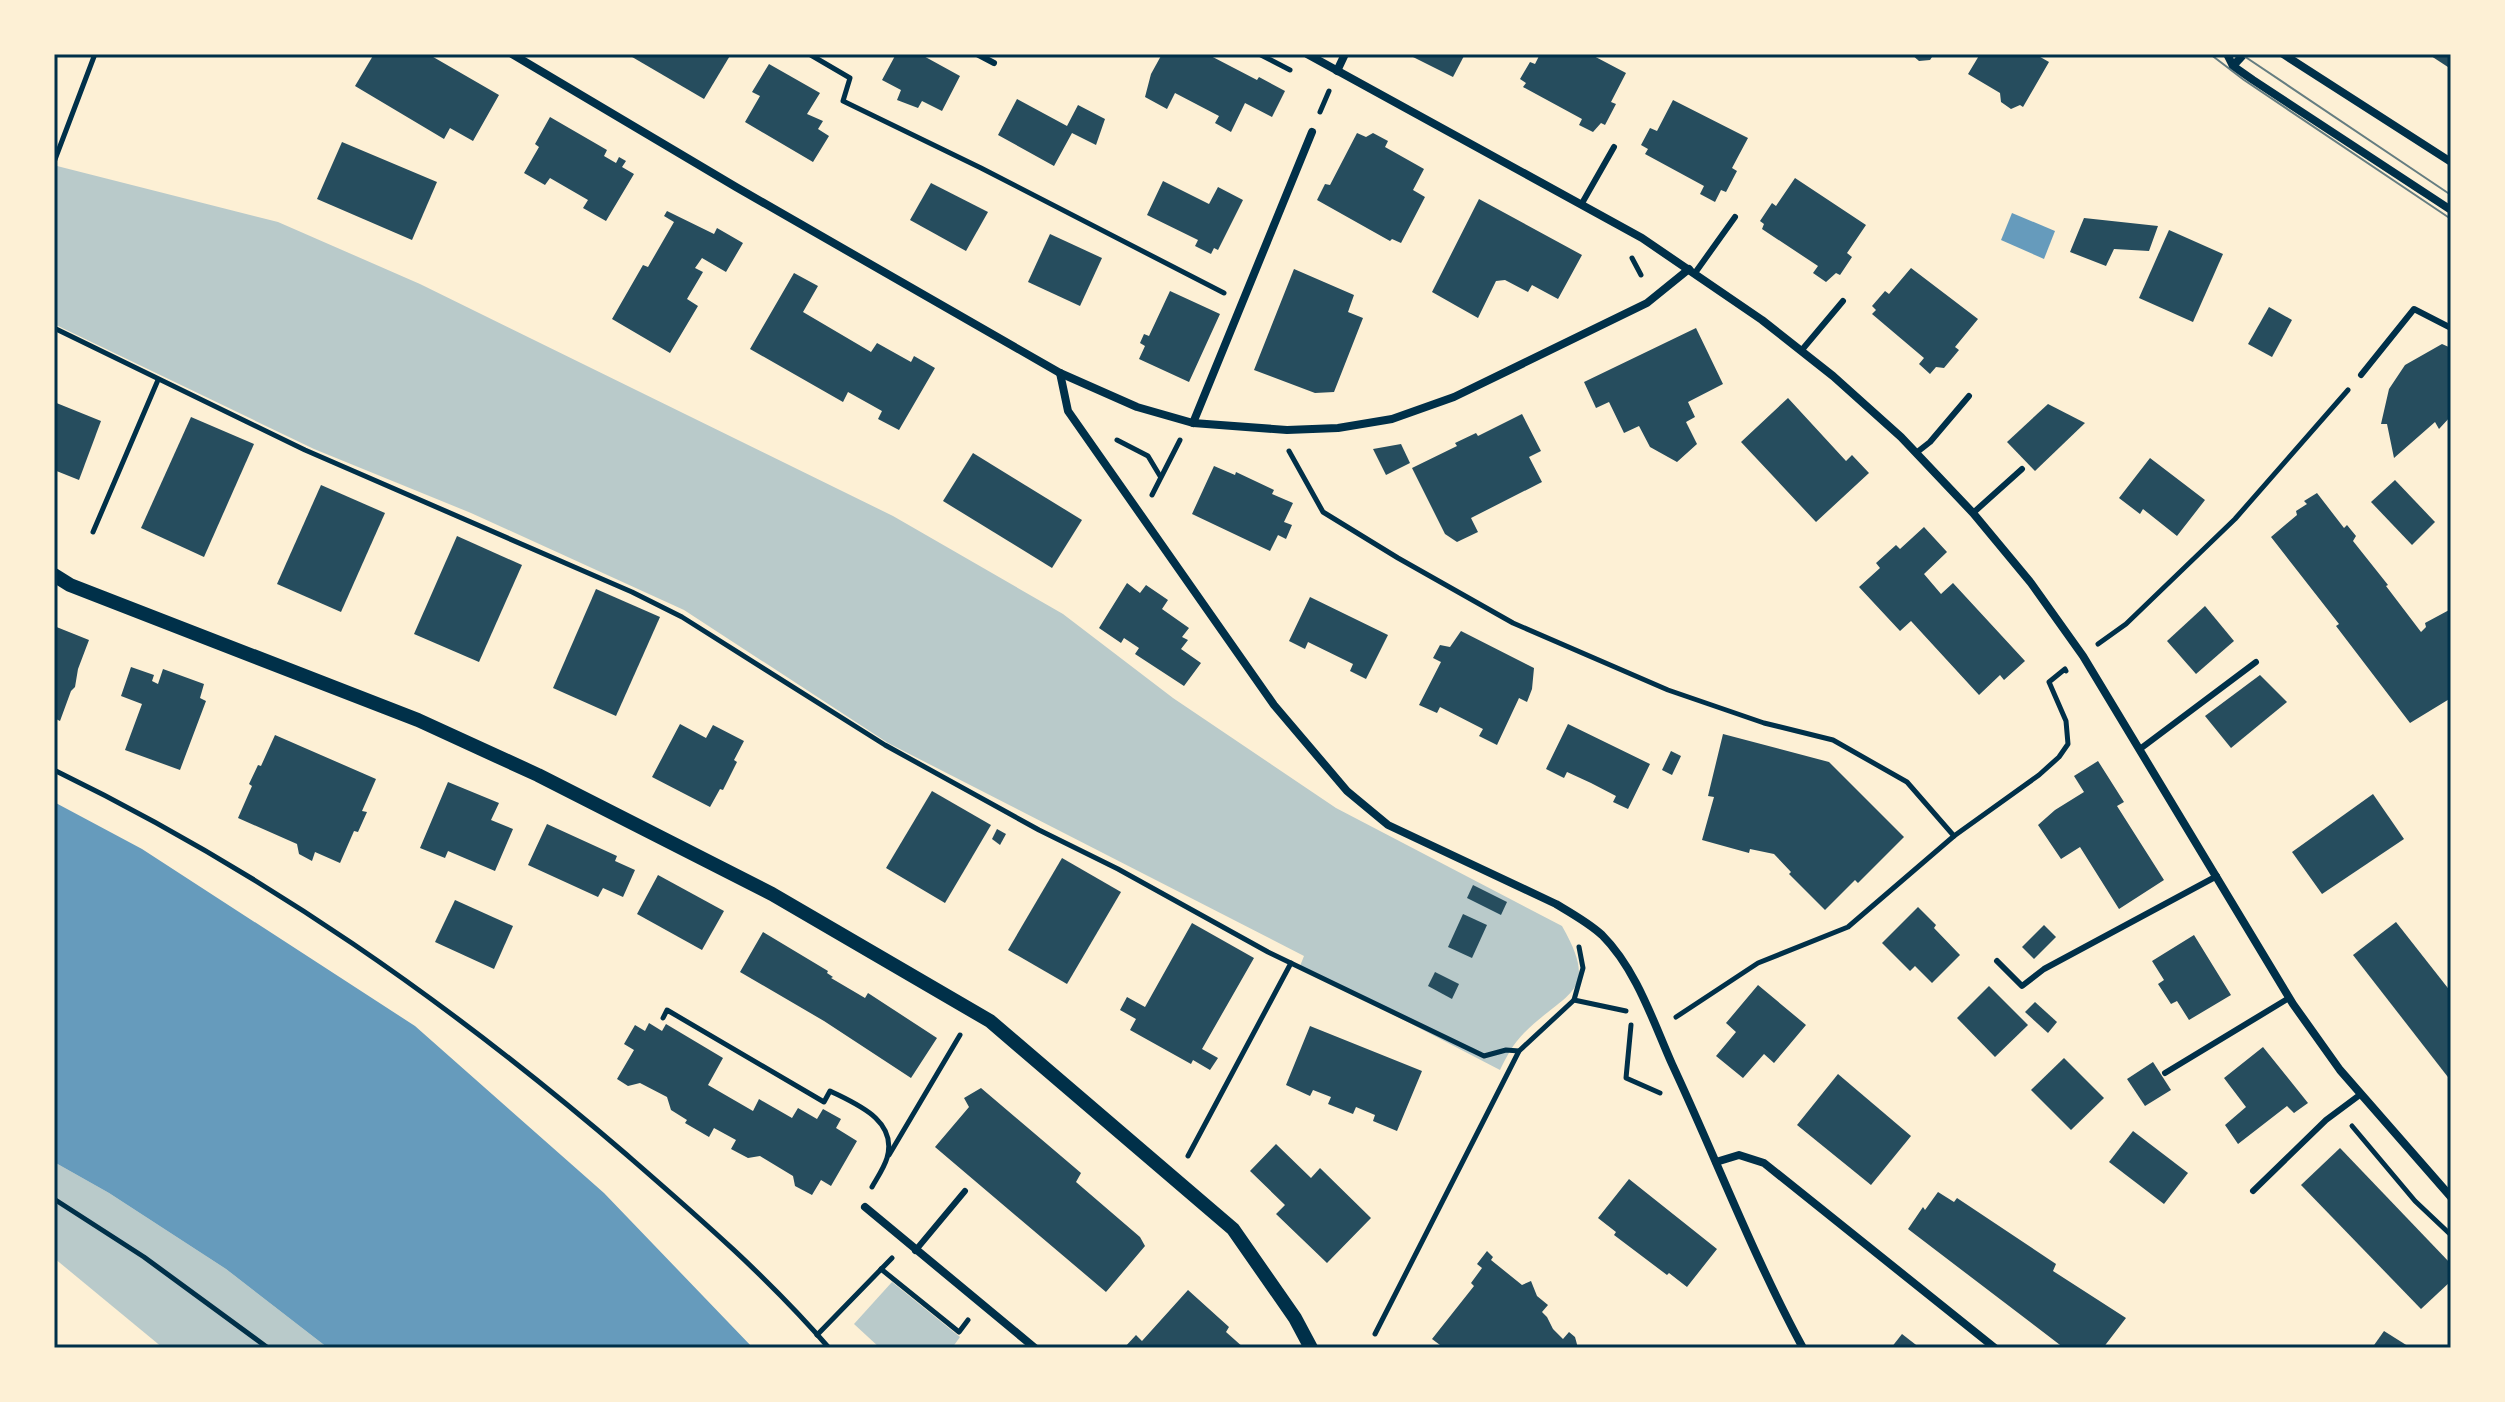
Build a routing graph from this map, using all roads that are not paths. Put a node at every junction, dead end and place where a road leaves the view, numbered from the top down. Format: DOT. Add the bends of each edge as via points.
graph roads {
  1 [pos="512,54"];
  2 [pos="977,54"];
  3 [pos="1307,54"];
  4 [pos="1345,54"];
  5 [pos="2227,54"];
  6 [pos="2244,54"];
  7 [pos="2283,54"];
  8 [pos="994,63"];
  9 [pos="2233,66"];
  10 [pos="1337,71"];
  11 [pos="1312,132"];
  12 [pos="1614,147"];
  13 [pos="2451,162"];
  14 [pos="1581,205"];
  15 [pos="2451,210"];
  16 [pos="1735,217"];
  17 [pos="1692,271"];
  18 [pos="1843,301"];
  19 [pos="2451,328"];
  20 [pos="1801,351"];
  21 [pos="1060,373"];
  22 [pos="2361,375"];
  23 [pos="1969,396"];
  24 [pos="1193,423"];
  25 [pos="1916,453"];
  26 [pos="2022,469"];
  27 [pos="1973,513"];
  28 [pos="54,575"];
  29 [pos="2256,662"];
  30 [pos="2140,749"];
  31 [pos="2217,876"];
  32 [pos="1997,961"];
  33 [pos="2289,998"];
  34 [pos="2165,1073"];
  35 [pos="2361,1094"];
  36 [pos="1716,1162"];
  37 [pos="965,1191"];
  38 [pos="2253,1191"];
  39 [pos="2451,1197"];
  40 [pos="865,1207"];
  41 [pos="915,1251"];
  42 [pos="1035,1348"];
  43 [pos="1311,1348"];
  44 [pos="1803,1348"];
  45 [pos="1995,1348"];
  1 -- 21 [label="street"];
  2 -- 8 [label="lane"];
  3 -- 10 [label="street"];
  4 -- 10 [label="street"];
  5 -- 9 [label="street"];
  6 -- 9 [label="street"];
  7 -- 13 [label="street"];
  9 -- 15 [label="street"];
  10 -- 14 [label="street"];
  11 -- 24 [label="street"];
  12 -- 14 [label="lane"];
  14 -- 17 [label="street"];
  16 -- 17 [label="lane"];
  17 -- 20 [label="street"];
  17 -- 24 [label="street" via="1647,303 1454,397 1392,419 1287,430"];
  18 -- 20 [label="lane"];
  19 -- 22 [label="lane" via="2414,309"];
  20 -- 25 [label="street"];
  21 -- 24 [label="street" via="1137,407"];
  21 -- 36 [label="street" via="1068,411 1274,705 1347,791 1388,825 1578,917 1602,935 1647,1007"];
  23 -- 25 [label="lane"];
  25 -- 27 [label="street"];
  26 -- 27 [label="lane"];
  27 -- 30 [label="street" via="2083,656"];
  28 -- 43 [label="street" via="418,720 538,775 772,894 990,1021 1233,1229"];
  29 -- 30 [label="lane"];
  30 -- 31 [label="street"];
  31 -- 32 [label="lane" via="2022,986"];
  31 -- 33 [label="street"];
  33 -- 34 [label="lane"];
  33 -- 35 [label="street"];
  35 -- 38 [label="lane" via="2326,1120"];
  35 -- 39 [label="street"];
  36 -- 44 [label="street"];
  36 -- 45 [label="street" via="1739,1155 1764,1163"];
  37 -- 41 [label="lane"];
  40 -- 41 [label="street"];
  41 -- 42 [label="street"];
}
